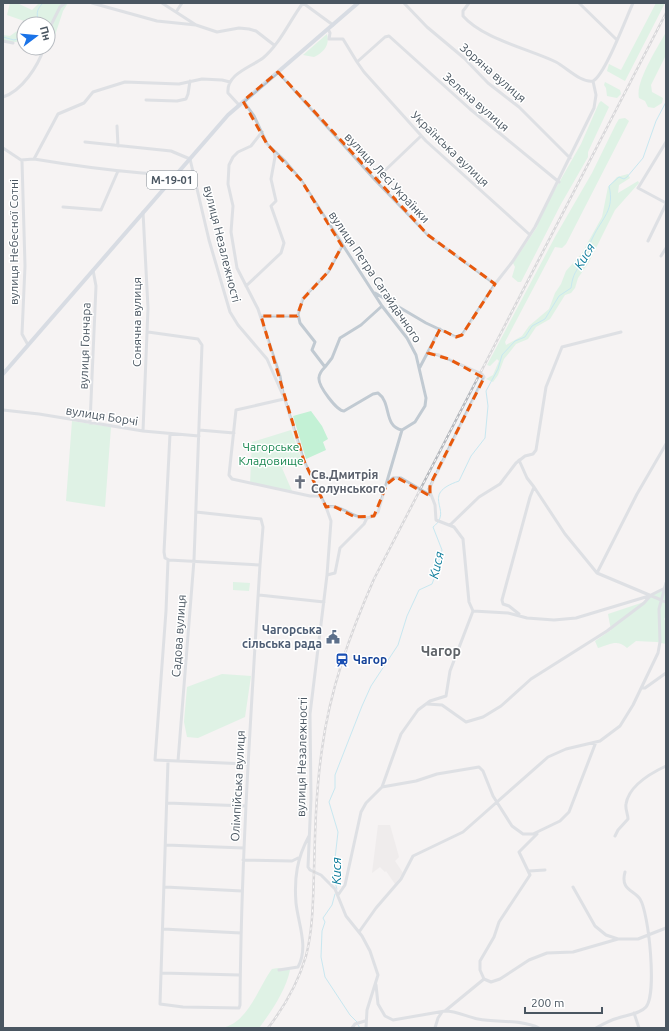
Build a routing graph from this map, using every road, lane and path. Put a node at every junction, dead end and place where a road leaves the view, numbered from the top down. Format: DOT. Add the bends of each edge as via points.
graph roads {
  1 [pos="64,3"];
  2 [pos="92,3"];
  3 [pos="162,3"];
  4 [pos="182,3"];
  5 [pos="303,3"];
  6 [pos="358,3"];
  7 [pos="404,3"];
  8 [pos="469,3"];
  9 [pos="579,3"];
  10 [pos="633,3"];
  11 [pos="176,12"];
  12 [pos="56,16"];
  13 [pos="333,24"];
  14 [pos="196,26"];
  15 [pos="328,29"];
  16 [pos="616,40"];
  17 [pos="3,41"];
  18 [pos="13,43"];
  19 [pos="274,45"];
  20 [pos="39,56"];
  21 [pos="357,62"];
  22 [pos="278,72"];
  23 [pos="190,81"];
  24 [pos="593,81"];
  25 [pos="230,82"];
  26 [pos="3,97"];
  27 [pos="146,100"];
  28 [pos="243,101"];
  29 [pos="239,105"];
  30 [pos="117,126"];
  31 [pos="262,132"];
  32 [pos="421,136"];
  33 [pos="84,142"];
  34 [pos="666,142"];
  35 [pos="118,146"];
  36 [pos="3,148"];
  37 [pos="273,150"];
  38 [pos="570,158"];
  39 [pos="190,159"];
  40 [pos="34,160"];
  41 [pos="22,161"];
  42 [pos="118,171"];
  43 [pos="176,176"];
  44 [pos="375,180"];
  45 [pos="559,182"];
  46 [pos="666,204"];
  47 [pos="63,207"];
  48 [pos="143,212"];
  49 [pos="529,234"];
  50 [pos="648,241"];
  51 [pos="342,246"];
  52 [pos="666,248"];
  53 [pos="661,256"];
  54 [pos="93,270"];
  55 [pos="495,284"];
  56 [pos="246,286"];
  57 [pos="374,292"];
  58 [pos="382,306"];
  59 [pos="261,316"];
  60 [pos="297,316"];
  61 [pos="440,329"];
  62 [pos="148,332"];
  63 [pos="621,332"];
  64 [pos="28,345"];
  65 [pos="428,353"];
  66 [pos="325,367"];
  67 [pos="420,367"];
  68 [pos="3,374"];
  69 [pos="284,397"];
  70 [pos="3,410"];
  71 [pos="90,423"];
  72 [pos="199,430"];
  73 [pos="402,430"];
  74 [pos="143,431"];
  75 [pos="234,433"];
  76 [pos="170,434"];
  77 [pos="199,436"];
  78 [pos="666,444"];
  79 [pos="519,460"];
  80 [pos="387,484"];
  81 [pos="534,487"];
  82 [pos="320,496"];
  83 [pos="430,496"];
  84 [pos="326,507"];
  85 [pos="196,512"];
  86 [pos="367,518"];
  87 [pos="450,525"];
  88 [pos="168,560"];
  89 [pos="194,560"];
  90 [pos="260,565"];
  91 [pos="597,573"];
  92 [pos="327,575"];
  93 [pos="666,583"];
  94 [pos="663,589"];
  95 [pos="259,595"];
  96 [pos="651,595"];
  97 [pos="661,600"];
  98 [pos="324,602"];
  99 [pos="666,602"];
  100 [pos="473,611"];
  101 [pos="521,615"];
  102 [pos="666,673"];
  103 [pos="641,688"];
  104 [pos="425,704"];
  105 [pos="596,742"];
  106 [pos="168,761"];
  107 [pos="178,761"];
  108 [pos="247,764"];
  109 [pos="666,766"];
  110 [pos="382,787"];
  111 [pos="497,802"];
  112 [pos="167,803"];
  113 [pos="246,806"];
  114 [pos="538,832"];
  115 [pos="310,835"];
  116 [pos="615,836"];
  117 [pos="166,845"];
  118 [pos="244,848"];
  119 [pos="298,858"];
  120 [pos="243,860"];
  121 [pos="545,870"];
  122 [pos="529,871"];
  123 [pos="626,872"];
  124 [pos="165,887"];
  125 [pos="573,887"];
  126 [pos="242,891"];
  127 [pos="338,894"];
  128 [pos="666,928"];
  129 [pos="163,929"];
  130 [pos="359,932"];
  131 [pos="241,933"];
  132 [pos="648,936"];
  133 [pos="618,940"];
  134 [pos="279,970"];
  135 [pos="161,972"];
  136 [pos="240,974"];
  137 [pos="484,979"];
  138 [pos="376,982"];
  139 [pos="444,1011"];
  140 [pos="634,1013"];
  141 [pos="365,1021"];
  142 [pos="352,1028"];
  143 [pos="366,1028"];
  144 [pos="435,1028"];
  145 [pos="539,1028"];
  146 [pos="596,1028"];
  147 [pos="638,1028"];
  1 -- 12 [label="street"];
  2 -- 14 [label="street" via="157,21"];
  3 -- 11 [label="street"];
  4 -- 11 [label="street"];
  5 -- 13 [label="street"];
  5 -- 19 [label="street"];
  6 -- 13 [label="main road, М-19-01"];
  7 -- 38 [label="street, Зоряна вулиця" via="488,83 519,107"];
  8 -- 24 [label="street" via="463,16 479,28 510,45 554,61 583,79"];
  9 -- 16 [label="street"];
  10 -- 16 [label="street"];
  11 -- 14 [label="street"];
  13 -- 15 [label="main road, М-19-01"];
  14 -- 19 [label="street" via="219,32 239,28 253,30"];
  15 -- 21 [label="street, Українська вулиця" via="329,39 343,39"];
  15 -- 22 [label="main road, М-19-01"];
  16 -- 24 [label="street" via="606,65"];
  17 -- 18 [label="street"];
  19 -- 25 [label="street" via="266,55 242,70"];
  20 -- 26 [label="street" via="22,86 14,93"];
  21 -- 32 [label="street, Українська вулиця"];
  21 -- 45 [label="street, Зелена вулиця" via="384,38 390,37 470,109"];
  22 -- 28 [label="main road, М-19-01"];
  22 -- 44 [label="street, вулиця Лесі Українки"];
  23 -- 25 [label="street" via="204,79"];
  23 -- 27 [label="street" via="186,99"];
  23 -- 40 [label="street" via="170,84 126,82 93,92 84,103 57,115"];
  24 -- 38 [label="street" via="596,95 594,107"];
  25 -- 29 [label="street" via="228,93"];
  28 -- 29 [label="main road, М-19-01"];
  28 -- 31 [label="street, вулиця Петра Сагайдачного"];
  29 -- 39 [label="main road, М-19-01"];
  30 -- 35 [label="street"];
  31 -- 37 [label="street, вулиця Петра Сагайдачного"];
  31 -- 56 [label="street" via="251,146 233,156 227,175 233,206 231,232 237,268"];
  32 -- 44 [label="street"];
  32 -- 49 [label="street, Українська вулиця"];
  33 -- 35 [label="street"];
  34 -- 46 [label="street" via="638,188"];
  35 -- 39 [label="street" via="170,151"];
  36 -- 41 [label="street"];
  37 -- 51 [label="street, вулиця Петра Сагайдачного" via="301,180"];
  37 -- 56 [label="street" via="275,157 271,179 276,200 271,206 284,243 281,253"];
  38 -- 45 [label="street"];
  39 -- 43 [label="main road, М-19-01"];
  39 -- 69 [label="street, вулиця Незалежності" via="209,240 230,312 267,359"];
  40 -- 41 [label="street"];
  40 -- 42 [label="street"];
  41 -- 64 [label="street, вулиця Небесної Сотні" via="25,266 22,336"];
  42 -- 43 [label="street" via="171,173"];
  42 -- 47 [label="street" via="101,210"];
  43 -- 48 [label="main road, М-19-01"];
  44 -- 55 [label="street, вулиця Лесі Українки" via="433,240"];
  45 -- 49 [label="street"];
  46 -- 50 [label="street"];
  48 -- 54 [label="main road, М-19-01"];
  48 -- 62 [label="street, Сонячна вулиця"];
  49 -- 55 [label="street"];
  51 -- 57 [label="street, вулиця Петра Сагайдачного"];
  51 -- 60 [label="street" via="328,272 303,299"];
  52 -- 53 [label="street"];
  54 -- 64 [label="main road, М-19-01"];
  54 -- 71 [label="street, вулиця Гончара" via="96,286"];
  55 -- 61 [label="street" via="462,335 456,337"];
  56 -- 59 [label="street"];
  57 -- 58 [label="street, вулиця Петра Сагайдачного"];
  57 -- 61 [label="street"];
  58 -- 66 [label="street" via="361,325 340,338 332,358"];
  58 -- 67 [label="street, вулиця Петра Сагайдачного" via="407,338"];
  59 -- 60 [label="street"];
  59 -- 69 [label="street"];
  60 -- 66 [label="street" via="315,342 312,350"];
  61 -- 65 [label="street"];
  62 -- 72 [label="street, Садова вулиця" via="201,341"];
  62 -- 74 [label="street, Сонячна вулиця"];
  63 -- 79 [label="street" via="562,347 546,387 538,446 533,454"];
  64 -- 68 [label="main road, М-19-01"];
  65 -- 67 [label="street"];
  65 -- 83 [label="street" via="439,355 482,374 484,378 429,486"];
  66 -- 73 [label="street" via="319,381 338,410 344,411 378,393 386,403 390,421"];
  67 -- 73 [label="street, вулиця Петра Сагайдачного" via="426,398 425,406 415,422"];
  69 -- 75 [label="street" via="236,410"];
  69 -- 82 [label="street, вулиця Незалежності" via="304,460"];
  70 -- 71 [label="street, вулиця Борчі"];
  71 -- 74 [label="street, вулиця Борчі"];
  72 -- 75 [label="street"];
  72 -- 77 [label="street, Садова вулиця"];
  73 -- 80 [label="street"];
  74 -- 76 [label="street, вулиця Борчі"];
  75 -- 82 [label="street" via="230,475 232,479"];
  76 -- 77 [label="street, вулиця Борчі"];
  76 -- 88 [label="street" via="164,552"];
  77 -- 85 [label="street, Садова вулиця"];
  78 -- 91 [label="street"];
  79 -- 81 [label="street"];
  79 -- 87 [label="street" via="500,484 479,498"];
  80 -- 83 [label="street" via="398,477"];
  80 -- 86 [label="street" via="378,512"];
  81 -- 91 [label="street" via="565,534"];
  81 -- 101 [label="street" via="502,600 503,604"];
  82 -- 84 [label="street, вулиця Незалежності"];
  83 -- 87 [label="street" via="435,503 437,521"];
  84 -- 86 [label="street" via="333,506 355,517"];
  84 -- 92 [label="street, вулиця Незалежності" via="330,521"];
  85 -- 89 [label="street, Садова вулиця"];
  85 -- 90 [label="street, Олімпійська вулиця" via="261,519 263,527"];
  86 -- 92 [label="street" via="340,548 336,573"];
  87 -- 100 [label="street" via="457,530 464,542 469,602"];
  88 -- 89 [label="street"];
  88 -- 106 [label="street" via="155,760"];
  89 -- 90 [label="street"];
  89 -- 107 [label="street, Садова вулиця"];
  90 -- 95 [label="street, Олімпійська вулиця"];
  91 -- 96 [label="street"];
  92 -- 98 [label="street, вулиця Незалежності"];
  93 -- 94 [label="street"];
  94 -- 96 [label="street"];
  94 -- 97 [label="street"];
  95 -- 98 [label="street"];
  95 -- 108 [label="street, Олімпійська вулиця"];
  96 -- 97 [label="street"];
  96 -- 101 [label="street" via="576,618 554,620 527,618"];
  96 -- 104 [label="street" via="607,631 531,680 501,706 483,717 466,722 442,705"];
  97 -- 99 [label="street"];
  97 -- 103 [label="street" via="659,650"];
  98 -- 115 [label="street, вулиця Незалежності" via="310,714"];
  100 -- 101 [label="street"];
  100 -- 104 [label="street" via="450,671 447,695"];
  102 -- 103 [label="street" via="645,688"];
  103 -- 105 [label="street" via="620,726"];
  104 -- 110 [label="street" via="412,716 400,734"];
  105 -- 111 [label="street" via="566,749 550,756"];
  105 -- 114 [label="street" via="569,812 560,821"];
  106 -- 107 [label="street"];
  106 -- 112 [label="street"];
  107 -- 108 [label="street"];
  108 -- 113 [label="street, Олімпійська вулиця"];
  109 -- 116 [label="street" via="645,777 632,792 625,806 628,819"];
  110 -- 111 [label="street" via="478,767 483,771"];
  110 -- 127 [label="street" via="362,810 345,885"];
  111 -- 114 [label="street" via="516,831 528,835"];
  111 -- 130 [label="street" via="460,834 426,848 412,857 403,876"];
  112 -- 113 [label="street"];
  112 -- 117 [label="street"];
  113 -- 118 [label="street, Олімпійська вулиця"];
  114 -- 122 [label="street" via="519,852"];
  115 -- 119 [label="street"];
  115 -- 127 [label="street, вулиця Незалежності" via="308,868 320,874"];
  117 -- 118 [label="street"];
  117 -- 124 [label="street"];
  118 -- 120 [label="street, Олімпійська вулиця"];
  119 -- 120 [label="street"];
  119 -- 134 [label="street" via="296,896 303,939 302,954 298,967"];
  120 -- 126 [label="street, Олімпійська вулиця"];
  121 -- 122 [label="street"];
  122 -- 137 [label="street" via="529,876 499,922 494,937 480,961"];
  123 -- 132 [label="street" via="624,878 627,889 641,901"];
  124 -- 126 [label="street"];
  124 -- 129 [label="street"];
  125 -- 133 [label="street" via="595,926 606,936"];
  126 -- 131 [label="street, Олімпійська вулиця"];
  127 -- 130 [label="street" via="345,914"];
  128 -- 132 [label="street"];
  129 -- 131 [label="street"];
  129 -- 135 [label="street"];
  130 -- 138 [label="street" via="377,971"];
  131 -- 136 [label="street, Олімпійська вулиця"];
  132 -- 133 [label="street"];
  132 -- 140 [label="street" via="651,995 645,1008"];
  133 -- 137 [label="street" via="573,952 547,953 529,960 500,979 491,982"];
  135 -- 136 [label="street"];
  135 -- 136 [label="street, Олімпійська вулиця" via="161,1005 207,1008 240,1007"];
  137 -- 139 [label="street"];
  138 -- 139 [label="street" via="378,1004 385,1016 393,1020"];
  138 -- 141 [label="street"];
  139 -- 144 [label="street" via="438,1018"];
  139 -- 145 [label="street" via="477,1019"];
  140 -- 146 [label="street"];
  140 -- 147 [label="street"];
  141 -- 142 [label="street"];
  141 -- 143 [label="street"];
}
